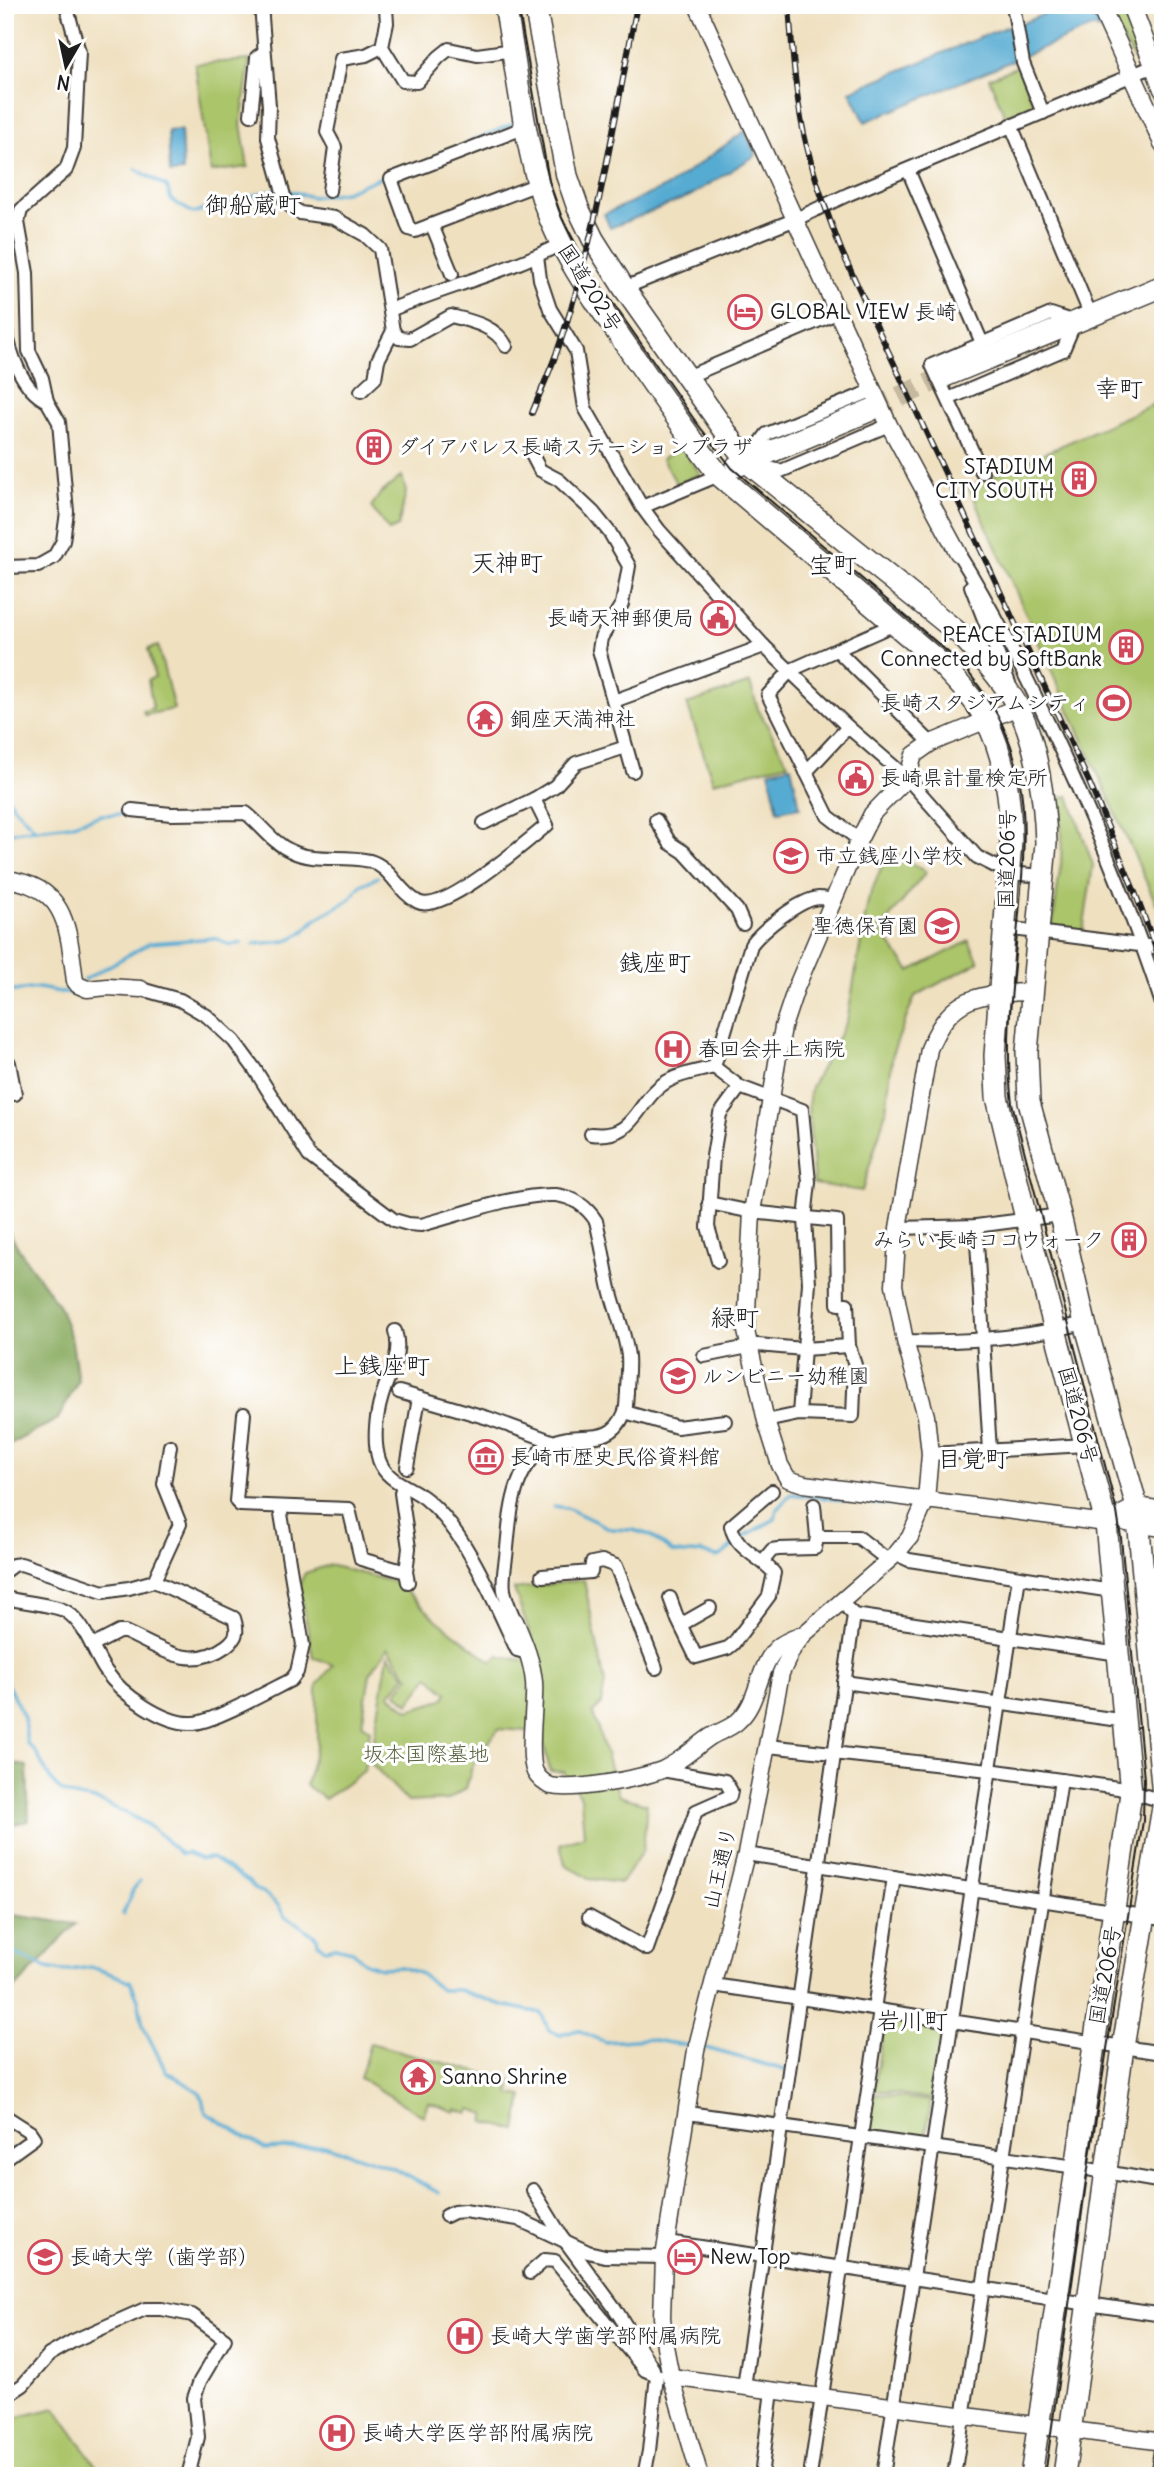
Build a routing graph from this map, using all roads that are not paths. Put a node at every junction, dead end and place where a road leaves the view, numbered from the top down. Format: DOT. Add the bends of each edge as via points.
graph roads {
  1 [pos="66,5"];
  2 [pos="261,5"];
  3 [pos="382,5"];
  4 [pos="505,5"];
  5 [pos="535,5"];
  6 [pos="697,5"];
  7 [pos="1100,5"];
  8 [pos="1014,9"];
  9 [pos="1134,12"];
  10 [pos="382,47"];
  11 [pos="514,50"];
  12 [pos="264,53"];
  13 [pos="1154,66"];
  14 [pos="1132,75"];
  15 [pos="1163,89"];
  16 [pos="1043,113"];
  17 [pos="251,115"];
  18 [pos="1011,125"];
  19 [pos="526,127"];
  20 [pos="1163,143"];
  21 [pos="908,170"];
  22 [pos="538,184"];
  23 [pos="328,191"];
  24 [pos="796,219"];
  25 [pos="432,225"];
  26 [pos="561,244"];
  27 [pos="537,257"];
  28 [pos="452,274"];
  29 [pos="1163,286"];
  30 [pos="624,288"];
  31 [pos="390,310"];
  32 [pos="839,312"];
  33 [pos="1083,319"];
  34 [pos="5,325"];
  35 [pos="393,331"];
  36 [pos="982,343"];
  37 [pos="506,346"];
  38 [pos="945,376"];
  39 [pos="687,377"];
  40 [pos="361,391"];
  41 [pos="948,399"];
  42 [pos="873,400"];
  43 [pos="47,401"];
  44 [pos="889,425"];
  45 [pos="530,451"];
  46 [pos="747,462"];
  47 [pos="982,472"];
  48 [pos="719,475"];
  49 [pos="642,507"];
  50 [pos="958,553"];
  51 [pos="5,568"];
  52 [pos="895,624"];
  53 [pos="764,646"];
  54 [pos="837,650"];
  55 [pos="791,670"];
  56 [pos="614,701"];
  57 [pos="1018,707"];
  58 [pos="986,719"];
  59 [pos="848,727"];
  60 [pos="931,743"];
  61 [pos="626,747"];
  62 [pos="633,771"];
  63 [pos="807,772"];
  64 [pos="907,778"];
  65 [pos="534,799"];
  66 [pos="132,810"];
  67 [pos="656,820"];
  68 [pos="484,823"];
  69 [pos="859,840"];
  70 [pos="1009,873"];
  71 [pos="1043,876"];
  72 [pos="5,879"];
  73 [pos="835,901"];
  74 [pos="743,924"];
  75 [pos="1005,928"];
  76 [pos="1037,933"];
  77 [pos="1143,946"];
  78 [pos="1163,948"];
  79 [pos="141,989"];
  80 [pos="998,992"];
  81 [pos="1032,992"];
  82 [pos="1163,1007"];
  83 [pos="5,1056"];
  84 [pos="714,1067"];
  85 [pos="740,1087"];
  86 [pos="15,1094"];
  87 [pos="770,1100"];
  88 [pos="591,1133"];
  89 [pos="709,1203"];
  90 [pos="752,1212"];
  91 [pos="1060,1215"];
  92 [pos="805,1219"];
  93 [pos="1026,1219"];
  94 [pos="976,1226"];
  95 [pos="898,1228"];
  96 [pos="718,1261"];
  97 [pos="1085,1323"];
  98 [pos="395,1331"];
  99 [pos="1055,1331"];
  100 [pos="983,1339"];
  101 [pos="905,1341"];
  102 [pos="849,1346"];
  103 [pos="748,1347"];
  104 [pos="803,1349"];
  105 [pos="704,1356"];
  106 [pos="399,1392"];
  107 [pos="419,1398"];
  108 [pos="625,1412"];
  109 [pos="244,1414"];
  110 [pos="799,1414"];
  111 [pos="725,1421"];
  112 [pos="766,1421"];
  113 [pos="554,1442"];
  114 [pos="1086,1445"];
  115 [pos="170,1446"];
  116 [pos="990,1451"];
  117 [pos="930,1454"];
  118 [pos="407,1467"];
  119 [pos="403,1485"];
  120 [pos="772,1491"];
  121 [pos="926,1500"];
  122 [pos="814,1505"];
  123 [pos="280,1508"];
  124 [pos="1163,1511"];
  125 [pos="1138,1515"];
  126 [pos="1106,1522"];
  127 [pos="1163,1527"];
  128 [pos="817,1537"];
  129 [pos="892,1558"];
  130 [pos="764,1561"];
  131 [pos="5,1571"];
  132 [pos="542,1576"];
  133 [pos="1019,1577"];
  134 [pos="154,1581"];
  135 [pos="1112,1591"];
  136 [pos="5,1598"];
  137 [pos="670,1598"];
  138 [pos="841,1602"];
  139 [pos="710,1608"];
  140 [pos="854,1615"];
  141 [pos="515,1620"];
  142 [pos="682,1624"];
  143 [pos="804,1634"];
  144 [pos="1009,1638"];
  145 [pos="92,1646"];
  146 [pos="528,1653"];
  147 [pos="1119,1654"];
  148 [pos="656,1668"];
  149 [pos="844,1682"];
  150 [pos="999,1704"];
  151 [pos="1126,1721"];
  152 [pos="768,1746"];
  153 [pos="834,1752"];
  154 [pos="662,1770"];
  155 [pos="989,1770"];
  156 [pos="1061,1780"];
  157 [pos="1131,1793"];
  158 [pos="1163,1796"];
  159 [pos="1163,1801"];
  160 [pos="1163,1807"];
  161 [pos="746,1854"];
  162 [pos="817,1865"];
  163 [pos="894,1877"];
  164 [pos="971,1889"];
  165 [pos="1043,1901"];
  166 [pos="1115,1912"];
  167 [pos="589,1917"];
  168 [pos="1153,1918"];
  169 [pos="713,1985"];
  170 [pos="798,1998"];
  171 [pos="877,2010"];
  172 [pos="951,2021"];
  173 [pos="1023,2032"];
  174 [pos="1094,2042"];
  175 [pos="1123,2047"];
  176 [pos="1163,2053"];
  177 [pos="688,2113"];
  178 [pos="5,2116"];
  179 [pos="780,2126"];
  180 [pos="860,2137"];
  181 [pos="932,2147"];
  182 [pos="1003,2157"];
  183 [pos="5,2159"];
  184 [pos="1076,2167"];
  185 [pos="1105,2172"];
  186 [pos="1163,2182"];
  187 [pos="533,2190"];
  188 [pos="446,2216"];
  189 [pos="565,2242"];
  190 [pos="666,2249"];
  191 [pos="762,2256"];
  192 [pos="841,2267"];
  193 [pos="530,2273"];
  194 [pos="912,2278"];
  195 [pos="983,2288"];
  196 [pos="1057,2299"];
  197 [pos="1087,2304"];
  198 [pos="1163,2315"];
  199 [pos="664,2376"];
  200 [pos="744,2387"];
  201 [pos="772,2391"];
  202 [pos="5,2397"];
  203 [pos="821,2397"];
  204 [pos="893,2406"];
  205 [pos="963,2416"];
  206 [pos="1038,2426"];
  207 [pos="1070,2430"];
  208 [pos="1162,2440"];
  209 [pos="188,2476"];
  210 [pos="644,2476"];
  211 [pos="699,2476"];
  212 [pos="761,2476"];
  213 [pos="810,2476"];
  214 [pos="883,2476"];
  215 [pos="954,2476"];
  216 [pos="1031,2476"];
  217 [pos="1064,2476"];
  218 [pos="1157,2476"];
  1 -- 43 [label="street" via="79,52 74,148 66,170 21,210 19,233 27,273 29,351"];
  2 -- 12 [label="street"];
  3 -- 10 [label="street" via="387,23"];
  4 -- 11 [label="highway, 国道202号"];
  5 -- 30 [label="highway, 国道202号" via="567,176 593,239"];
  6 -- 24 [label="street"];
  7 -- 14 [label="main road"];
  8 -- 16 [label="street" via="1023,63"];
  9 -- 13 [label="main road"];
  10 -- 11 [label="street" via="403,81 411,83 449,49 477,55"];
  10 -- 23 [label="street" via="341,59 327,132 335,147"];
  11 -- 19 [label="highway, 国道202号"];
  12 -- 17 [label="street" via="257,57"];
  12 -- 31 [label="street" via="268,138 286,203 300,213 334,218 375,242"];
  13 -- 14 [label="street"];
  13 -- 15 [label="main road"];
  14 -- 16 [label="street"];
  14 -- 20 [label="main road"];
  16 -- 18 [label="street"];
  18 -- 21 [label="street"];
  18 -- 33 [label="street"];
  19 -- 22 [label="highway, 国道202号"];
  19 -- 25 [label="street" via="391,179 409,229"];
  21 -- 24 [label="street"];
  21 -- 36 [label="street"];
  22 -- 25 [label="street"];
  22 -- 26 [label="highway, 国道202号"];
  24 -- 30 [label="street"];
  24 -- 32 [label="street"];
  25 -- 28 [label="street"];
  26 -- 27 [label="street"];
  26 -- 48 [label="highway, 国道202号" via="584,285"];
  27 -- 31 [label="street"];
  27 -- 49 [label="street" via="550,309 576,351 586,408"];
  29 -- 33 [label="highway"];
  30 -- 39 [label="highway, 国道202号"];
  31 -- 35 [label="street"];
  32 -- 39 [label="street"];
  32 -- 42 [label="street"];
  33 -- 36 [label="street" via="1051,314"];
  33 -- 38 [label="highway"];
  33 -- 41 [label="street" via="1063,350"];
  34 -- 43 [label="street" via="8,346 26,381"];
  35 -- 37 [label="street" via="398,338 410,340 451,316 486,327 502,337"];
  35 -- 40 [label="street" via="378,360 375,378"];
  36 -- 41 [label="street" via="932,365"];
  39 -- 46 [label="highway, 国道202号"];
  41 -- 47 [label="street"];
  42 -- 44 [label="street"];
  42 -- 46 [label="highway"];
  43 -- 51 [label="street" via="59,422 67,512 63,541 46,563"];
  44 -- 46 [label="street" via="781,471"];
  44 -- 50 [label="street"];
  45 -- 56 [label="street" via="540,470 593,512 629,566 622,604 600,644"];
  46 -- 48 [label="highway"];
  46 -- 57 [label="highway, 国道206号" via="961,635"];
  48 -- 49 [label="street"];
  48 -- 52 [label="highway, 国道206号"];
  49 -- 53 [label="street"];
  50 -- 57 [label="street"];
  50 -- 77 [label="street" via="1004,634 1069,767"];
  52 -- 54 [label="street"];
  52 -- 58 [label="highway, 国道206号" via="938,661"];
  53 -- 55 [label="street"];
  53 -- 56 [label="street"];
  54 -- 55 [label="street"];
  54 -- 60 [label="street"];
  55 -- 59 [label="street"];
  55 -- 63 [label="street" via="768,695"];
  56 -- 61 [label="street"];
  57 -- 58 [label="street"];
  57 -- 71 [label="highway, 国道206号" via="1039,773 1046,820"];
  58 -- 60 [label="street"];
  58 -- 70 [label="highway, 国道206号" via="1006,781 1011,820"];
  59 -- 63 [label="street"];
  59 -- 64 [label="street"];
  60 -- 64 [label="street" via="914,755"];
  61 -- 62 [label="street"];
  61 -- 65 [label="street" via="576,763 555,786"];
  63 -- 69 [label="street" via="828,816"];
  64 -- 69 [label="street" via="872,814"];
  64 -- 70 [label="street" via="977,857"];
  65 -- 66 [label="street" via="547,825 493,870 429,904 410,897 381,865 352,857 334,859 293,852 246,813"];
  65 -- 68 [label="street"];
  67 -- 74 [label="street" via="670,843 684,852 737,910"];
  69 -- 73 [label="street"];
  70 -- 71 [label="street"];
  70 -- 75 [label="highway, 国道206号"];
  71 -- 76 [label="highway, 国道206号"];
  72 -- 79 [label="street" via="38,887 63,913 78,985"];
  73 -- 84 [label="street" via="818,898 806,902 760,932 751,945"];
  73 -- 87 [label="street" via="783,1027"];
  75 -- 76 [label="street"];
  75 -- 80 [label="highway, 国道206号"];
  76 -- 77 [label="street"];
  76 -- 81 [label="highway, 国道206号"];
  77 -- 78 [label="street"];
  77 -- 82 [label="street"];
  79 -- 108 [label="street" via="180,1000 207,1016 254,1068 309,1156 394,1220 421,1225 549,1196 567,1198 586,1208 596,1222 626,1342"];
  80 -- 81 [label="street, 山王通り"];
  80 -- 93 [label="highway, 国道206号" via="997,1097"];
  80 -- 95 [label="street, 山王通り" via="968,999 938,1027 929,1049"];
  81 -- 91 [label="highway, 国道206号" via="1029,1102"];
  83 -- 86 [label="street"];
  84 -- 85 [label="street"];
  84 -- 88 [label="street" via="670,1079 620,1132"];
  85 -- 87 [label="street"];
  85 -- 89 [label="street" via="720,1114"];
  87 -- 90 [label="street"];
  87 -- 92 [label="street" via="802,1110 809,1182"];
  89 -- 90 [label="street"];
  89 -- 96 [label="street" via="708,1227"];
  90 -- 92 [label="street"];
  90 -- 103 [label="street"];
  91 -- 93 [label="street"];
  91 -- 97 [label="highway, 国道206号"];
  92 -- 102 [label="street" via="837,1221 838,1304 847,1304"];
  92 -- 104 [label="street" via="809,1283"];
  93 -- 94 [label="street"];
  93 -- 99 [label="highway, 国道206号"];
  94 -- 95 [label="street"];
  94 -- 100 [label="street"];
  95 -- 101 [label="street, 山王通り" via="894,1285"];
  97 -- 99 [label="street"];
  97 -- 125 [label="highway, 国道206号"];
  98 -- 119 [label="street" via="398,1351 375,1433 380,1463"];
  99 -- 100 [label="street"];
  99 -- 114 [label="highway, 国道206号"];
  100 -- 101 [label="street"];
  100 -- 116 [label="street"];
  101 -- 117 [label="street, 山王通り" via="926,1416"];
  102 -- 104 [label="street"];
  102 -- 110 [label="street" via="855,1365 853,1416"];
  103 -- 104 [label="street"];
  103 -- 105 [label="street"];
  103 -- 112 [label="street"];
  104 -- 110 [label="street"];
  106 -- 107 [label="street"];
  107 -- 113 [label="street"];
  107 -- 118 [label="street"];
  108 -- 111 [label="street" via="677,1427"];
  108 -- 113 [label="street" via="603,1435"];
  109 -- 123 [label="street" via="236,1501"];
  110 -- 112 [label="street"];
  112 -- 121 [label="street" via="788,1479"];
  113 -- 141 [label="street" via="532,1461 515,1486 504,1581"];
  114 -- 116 [label="street"];
  114 -- 126 [label="highway, 国道206号"];
  115 -- 134 [label="street" via="164,1484 180,1524"];
  116 -- 117 [label="street"];
  117 -- 121 [label="street, 山王通り"];
  119 -- 123 [label="street" via="407,1577 361,1559 349,1509"];
  119 -- 146 [label="street" via="443,1515 517,1650"];
  120 -- 130 [label="street" via="731,1526 737,1543"];
  121 -- 126 [label="street"];
  121 -- 129 [label="street, 山王通り" via="910,1537"];
  122 -- 128 [label="street"];
  123 -- 145 [label="street" via="303,1645 292,1680 204,1722 185,1723 136,1702 115,1682"];
  124 -- 125 [label="main road"];
  125 -- 126 [label="main road"];
  125 -- 127 [label="main road"];
  125 -- 158 [label="highway, 国道206号"];
  126 -- 135 [label="highway, 国道206号"];
  128 -- 129 [label="street" via="858,1537"];
  128 -- 130 [label="street" via="815,1548 772,1550"];
  129 -- 133 [label="street"];
  129 -- 138 [label="street, 山王通り"];
  130 -- 142 [label="street" via="774,1573 772,1592 728,1648 696,1657"];
  131 -- 134 [label="street" via="21,1564 103,1592"];
  132 -- 148 [label="street" via="591,1572 592,1563 601,1561 616,1566"];
  133 -- 135 [label="street"];
  133 -- 144 [label="street"];
  134 -- 145 [label="street" via="234,1618 234,1640 218,1652 193,1659 125,1632"];
  135 -- 147 [label="highway, 国道206号"];
  136 -- 145 [label="street" via="67,1611"];
  137 -- 142 [label="street"];
  138 -- 140 [label="street"];
  138 -- 143 [label="street, 山王通り"];
  139 -- 142 [label="street"];
  140 -- 144 [label="street"];
  140 -- 149 [label="street"];
  141 -- 146 [label="street"];
  143 -- 152 [label="street, 山王通り" via="781,1673"];
  143 -- 154 [label="street" via="771,1654 752,1702 739,1721"];
  144 -- 147 [label="street"];
  144 -- 150 [label="street"];
  146 -- 154 [label="street" via="534,1683 535,1772 544,1783 584,1786"];
  147 -- 151 [label="highway, 国道206号"];
  149 -- 150 [label="street"];
  149 -- 153 [label="street"];
  150 -- 151 [label="street"];
  150 -- 155 [label="street"];
  151 -- 157 [label="highway, 国道206号"];
  152 -- 153 [label="street"];
  152 -- 161 [label="street, 山王通り"];
  153 -- 155 [label="street"];
  153 -- 162 [label="street"];
  154 -- 167 [label="street" via="725,1782 730,1796 696,1811 647,1949"];
  155 -- 156 [label="street"];
  155 -- 164 [label="street"];
  156 -- 157 [label="street"];
  156 -- 165 [label="street"];
  157 -- 159 [label="street"];
  157 -- 166 [label="highway, 国道206号"];
  160 -- 168 [label="highway, 国道206号"];
  161 -- 162 [label="street"];
  161 -- 169 [label="street, 山王通り"];
  162 -- 163 [label="street"];
  162 -- 170 [label="street"];
  163 -- 164 [label="street"];
  163 -- 171 [label="street"];
  164 -- 165 [label="street"];
  164 -- 172 [label="street"];
  165 -- 166 [label="street"];
  165 -- 173 [label="street"];
  166 -- 168 [label="street"];
  166 -- 174 [label="highway, 国道206号"];
  168 -- 175 [label="highway, 国道206号"];
  169 -- 170 [label="street"];
  169 -- 177 [label="street, 山王通り" via="696,2050"];
  170 -- 171 [label="street"];
  170 -- 179 [label="street"];
  171 -- 172 [label="street"];
  171 -- 180 [label="street"];
  172 -- 173 [label="street"];
  172 -- 181 [label="street"];
  173 -- 174 [label="street"];
  173 -- 182 [label="street"];
  174 -- 175 [label="street"];
  174 -- 184 [label="highway, 国道206号"];
  175 -- 176 [label="street"];
  175 -- 185 [label="highway, 国道206号"];
  177 -- 179 [label="street"];
  177 -- 190 [label="street, 山王通り"];
  178 -- 183 [label="street" via="34,2138"];
  179 -- 180 [label="street"];
  179 -- 191 [label="street"];
  180 -- 181 [label="street"];
  180 -- 192 [label="street"];
  181 -- 182 [label="street"];
  181 -- 194 [label="street"];
  182 -- 184 [label="street"];
  182 -- 195 [label="street"];
  184 -- 185 [label="street"];
  184 -- 196 [label="highway, 国道206号"];
  185 -- 186 [label="street"];
  185 -- 197 [label="highway, 国道206号"];
  187 -- 189 [label="street"];
  188 -- 189 [label="street" via="464,2211 518,2219"];
  189 -- 190 [label="street" via="605,2256"];
  189 -- 199 [label="street"];
  190 -- 191 [label="street"];
  190 -- 199 [label="street, 山王通り"];
  191 -- 192 [label="street"];
  191 -- 200 [label="street"];
  192 -- 194 [label="street"];
  192 -- 203 [label="street"];
  193 -- 199 [label="street" via="545,2260 555,2261 645,2370"];
  194 -- 195 [label="street"];
  194 -- 204 [label="street"];
  195 -- 196 [label="street"];
  195 -- 205 [label="street"];
  196 -- 197 [label="street"];
  196 -- 206 [label="highway, 国道206号"];
  197 -- 198 [label="street"];
  197 -- 207 [label="highway, 国道206号"];
  199 -- 200 [label="street"];
  199 -- 210 [label="street"];
  199 -- 211 [label="street, 山王通り"];
  200 -- 201 [label="street"];
  201 -- 203 [label="street"];
  201 -- 212 [label="street"];
  202 -- 209 [label="street" via="23,2385 49,2355 129,2315 162,2309 192,2315 225,2339 194,2398 198,2437"];
  203 -- 204 [label="street"];
  203 -- 213 [label="street"];
  204 -- 205 [label="street"];
  204 -- 214 [label="street"];
  205 -- 206 [label="street"];
  205 -- 215 [label="street"];
  206 -- 207 [label="street"];
  206 -- 216 [label="highway, 国道206号"];
  207 -- 208 [label="street"];
  207 -- 217 [label="highway, 国道206号"];
  208 -- 218 [label="street"];
}
